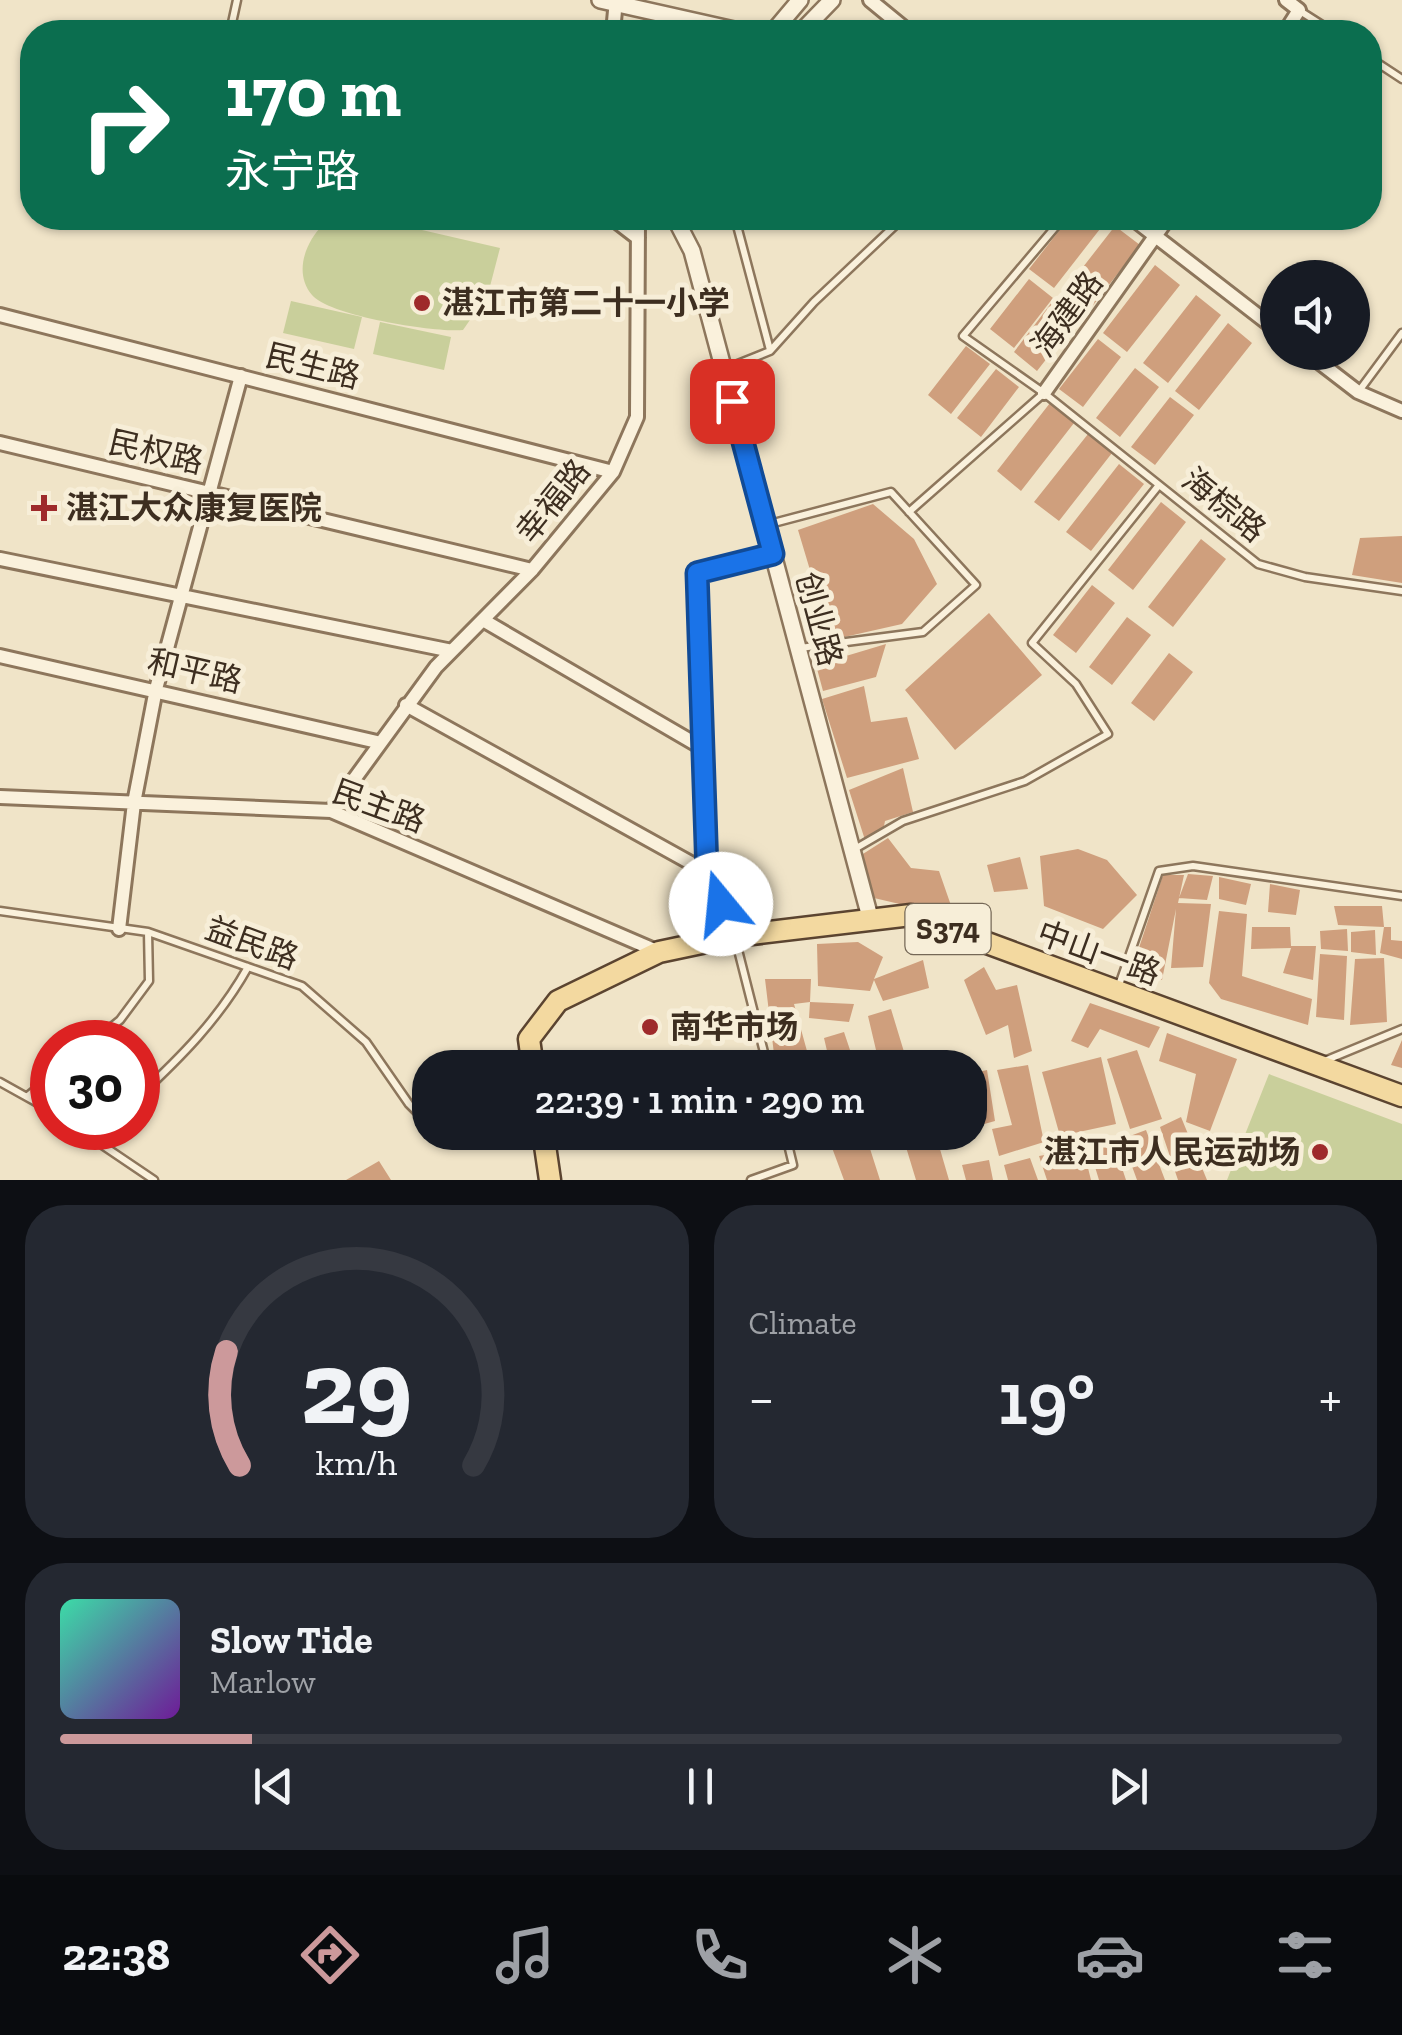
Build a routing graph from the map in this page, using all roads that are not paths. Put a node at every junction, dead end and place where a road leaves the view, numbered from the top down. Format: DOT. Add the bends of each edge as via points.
graph roads {
  1 [pos="800,0"];
  2 [pos="832,0"];
  3 [pos="870,0"];
  4 [pos="1286,0"];
  5 [pos="611,1"];
  6 [pos="1299,10"];
  7 [pos="692,20"];
  8 [pos="782,20"];
  9 [pos="813,20"];
  10 [pos="894,20"];
  11 [pos="1293,20"];
  12 [pos="1314,20"];
  13 [pos="638,230"];
  14 [pos="681,230"];
  15 [pos="739,230"];
  16 [pos="891,230"];
  17 [pos="1052,230"];
  18 [pos="1146,230"];
  19 [pos="1160,230"];
  20 [pos="1155,238"];
  21 [pos="0,315"];
  22 [pos="1260,317"];
  23 [pos="1402,333"];
  24 [pos="770,351"];
  25 [pos="724,370"];
  26 [pos="1329,370"];
  27 [pos="240,376"];
  28 [pos="1358,392"];
  29 [pos="1044,393"];
  30 [pos="1402,411"];
  31 [pos="0,443"];
  32 [pos="613,472"];
  33 [pos="1158,485"];
  34 [pos="208,493"];
  35 [pos="909,512"];
  36 [pos="766,525"];
  37 [pos="773,554"];
  38 [pos="0,559"];
  39 [pos="532,570"];
  40 [pos="1402,591"];
  41 [pos="182,596"];
  42 [pos="483,620"];
  43 [pos="798,649"];
  44 [pos="452,651"];
  45 [pos="0,656"];
  46 [pos="156,689"];
  47 [pos="406,705"];
  48 [pos="378,742"];
  49 [pos="706,750"];
  50 [pos="0,797"];
  51 [pos="134,803"];
  52 [pos="331,811"];
  53 [pos="853,851"];
  54 [pos="707,872"];
  55 [pos="1402,896"];
  56 [pos="0,911"];
  57 [pos="871,921"];
  58 [pos="119,928"];
  59 [pos="148,932"];
  60 [pos="734,936"];
  61 [pos="659,952"];
  62 [pos="248,966"];
  63 [pos="1117,991"];
  64 [pos="120,1020"];
  65 [pos="1402,1028"];
  66 [pos="531,1050"];
  67 [pos="763,1050"];
  68 [pos="1316,1064"];
  69 [pos="160,1077"];
  70 [pos="0,1082"];
  71 [pos="29,1096"];
  72 [pos="1402,1096"];
  73 [pos="412,1107"];
  74 [pos="110,1150"];
  75 [pos="546,1150"];
  76 [pos="789,1150"];
  77 [pos="154,1180"];
  78 [pos="550,1180"];
  79 [pos="751,1180"];
  1 -- 8 [label="street"];
  2 -- 9 [label="street"];
  3 -- 10 [label="street"];
  4 -- 6 [label="street"];
  5 -- 7 [label="street"];
  6 -- 11 [label="street"];
  6 -- 12 [label="lane"];
  13 -- 32 [label="street, 幸福路" via="637,417"];
  14 -- 25 [label="street, 创业路"];
  15 -- 24 [label="lane"];
  16 -- 24 [label="lane"];
  17 -- 29 [label="lane, 海棕路" via="963,336"];
  18 -- 20 [label="street"];
  19 -- 20 [label="street, 海建路"];
  20 -- 22 [label="street"];
  20 -- 29 [label="street, 海建路"];
  21 -- 27 [label="street, 民生路"];
  23 -- 28 [label="lane"];
  24 -- 25 [label="lane"];
  25 -- 36 [label="street, 创业路"];
  26 -- 28 [label="street"];
  27 -- 32 [label="street, 民生路"];
  27 -- 34 [label="street"];
  28 -- 30 [label="street"];
  29 -- 33 [label="lane, 海棕路"];
  29 -- 35 [label="lane"];
  31 -- 34 [label="street, 民权路"];
  32 -- 39 [label="street, 幸福路"];
  33 -- 40 [label="lane, 海棕路" via="1258,564"];
  33 -- 53 [label="lane" via="1032,643 1076,684 1108,734 1025,782 903,822"];
  34 -- 39 [label="street, 民权路"];
  34 -- 41 [label="street"];
  35 -- 36 [label="lane" via="891,492"];
  35 -- 43 [label="lane" via="976,585 924,632"];
  36 -- 37 [label="street, 创业路"];
  37 -- 43 [label="street, 创业路"];
  37 -- 49 [label="street" via="697,573"];
  38 -- 41 [label="street"];
  39 -- 42 [label="street, 幸福路"];
  41 -- 44 [label="street"];
  41 -- 46 [label="street"];
  42 -- 44 [label="street, 幸福路"];
  42 -- 49 [label="street"];
  43 -- 53 [label="street, 创业路"];
  44 -- 47 [label="street, 幸福路"];
  45 -- 46 [label="street, 和平路"];
  46 -- 48 [label="street, 和平路"];
  46 -- 51 [label="street"];
  47 -- 48 [label="street, 幸福路"];
  47 -- 54 [label="street"];
  48 -- 52 [label="street, 幸福路"];
  49 -- 54 [label="street"];
  50 -- 51 [label="street, 民主路"];
  51 -- 52 [label="street, 民主路"];
  51 -- 58 [label="street"];
  52 -- 61 [label="street, 民主路"];
  53 -- 57 [label="street, 创业路"];
  54 -- 60 [label="street"];
  55 -- 63 [label="lane" via="1193,866 1159,871"];
  56 -- 58 [label="lane, 益民路"];
  57 -- 60 [label="main road, 中山一路 / S374"];
  57 -- 63 [label="main road, 中山一路 / S374" via="912,915"];
  58 -- 59 [label="lane, 益民路"];
  59 -- 62 [label="lane, 益民路"];
  59 -- 64 [label="lane" via="149,981"];
  60 -- 61 [label="main road, 中山一路 / S374"];
  60 -- 67 [label="lane"];
  61 -- 66 [label="main road, 中山一路 / S374" via="558,1001 529,1038"];
  62 -- 69 [label="lane" via="191,1048"];
  62 -- 73 [label="lane, 益民路" via="302,986 326,1004 366,1042"];
  63 -- 68 [label="main road, 中山一路 / S374"];
  65 -- 68 [label="lane"];
  68 -- 72 [label="main road, 中山一路 / S374"];
  70 -- 71 [label="lane"];
  74 -- 77 [label="lane"];
  75 -- 78 [label="main road"];
  76 -- 79 [label="lane" via="793,1165"];
}
